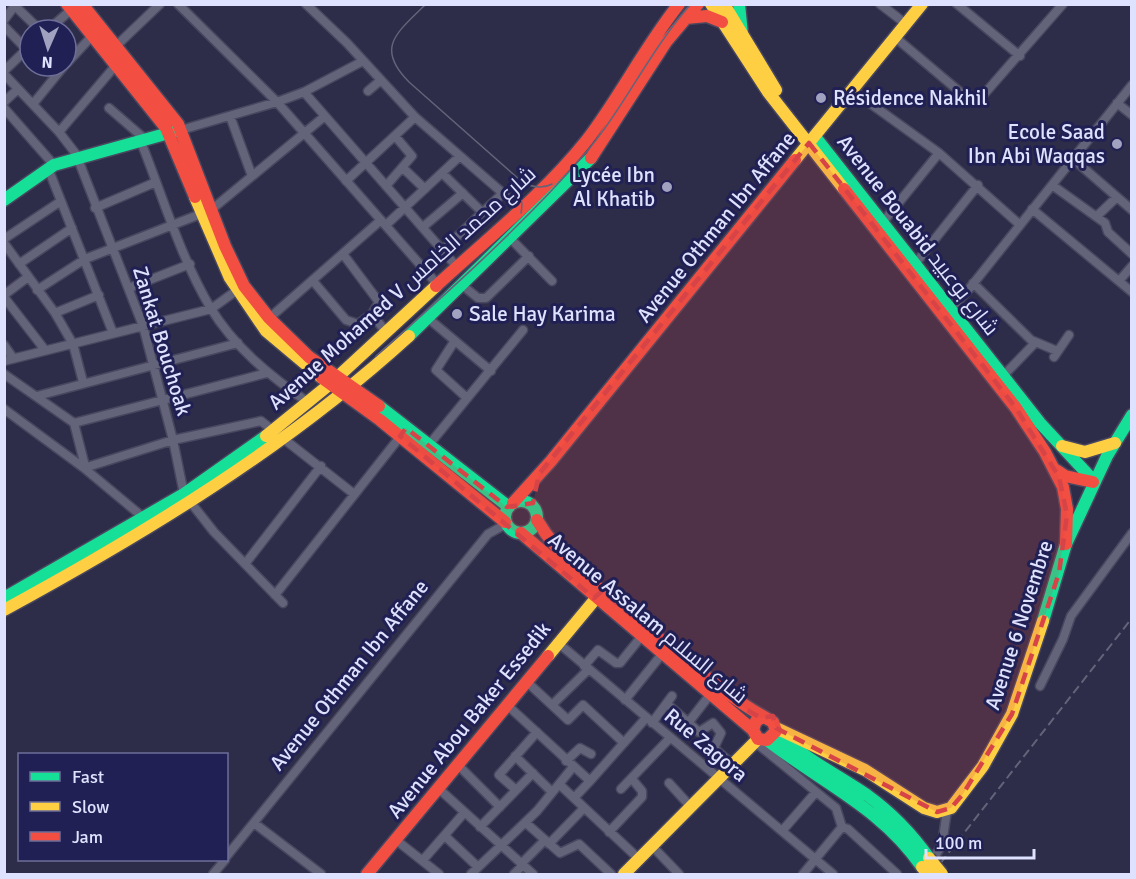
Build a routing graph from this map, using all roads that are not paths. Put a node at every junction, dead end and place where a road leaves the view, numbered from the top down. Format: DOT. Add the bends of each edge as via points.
graph roads {
  1 [pos="160,4"];
  2 [pos="178,4"];
  3 [pos="306,4"];
  4 [pos="669,4"];
  5 [pos="679,4"];
  6 [pos="698,4"];
  7 [pos="711,4"];
  8 [pos="724,4"];
  9 [pos="739,4"];
  10 [pos="880,4"];
  11 [pos="922,4"];
  12 [pos="957,4"];
  13 [pos="1063,4"];
  14 [pos="15,5"];
  15 [pos="74,6"];
  16 [pos="28,18"];
  17 [pos="61,18"];
  18 [pos="686,18"];
  19 [pos="4,20"];
  20 [pos="666,21"];
  21 [pos="722,22"];
  22 [pos="906,24"];
  23 [pos="4,26"];
  24 [pos="742,34"];
  25 [pos="93,35"];
  26 [pos="18,38"];
  27 [pos="896,38"];
  28 [pos="115,47"];
  29 [pos="78,50"];
  30 [pos="1020,56"];
  31 [pos="18,57"];
  32 [pos="363,61"];
  33 [pos="116,64"];
  34 [pos="4,72"];
  35 [pos="54,78"];
  36 [pos="381,80"];
  37 [pos="1131,85"];
  38 [pos="18,89"];
  39 [pos="368,91"];
  40 [pos="853,91"];
  41 [pos="304,92"];
  42 [pos="4,102"];
  43 [pos="277,102"];
  44 [pos="1117,103"];
  45 [pos="33,105"];
  46 [pos="4,108"];
  47 [pos="109,108"];
  48 [pos="1131,115"];
  49 [pos="325,116"];
  50 [pos="230,117"];
  51 [pos="415,117"];
  52 [pos="175,131"];
  53 [pos="59,132"];
  54 [pos="304,134"];
  55 [pos="395,136"];
  56 [pos="812,140"];
  57 [pos="144,141"];
  58 [pos="939,153"];
  59 [pos="460,156"];
  60 [pos="77,159"];
  61 [pos="1072,159"];
  62 [pos="366,162"];
  63 [pos="51,167"];
  64 [pos="403,168"];
  65 [pos="442,173"];
  66 [pos="252,176"];
  67 [pos="346,181"];
  68 [pos="156,182"];
  69 [pos="978,185"];
  70 [pos="1052,185"];
  71 [pos="386,186"];
  72 [pos="424,189"];
  73 [pos="463,193"];
  74 [pos="502,194"];
  75 [pos="1116,197"];
  76 [pos="4,200"];
  77 [pos="61,201"];
  78 [pos="406,207"];
  79 [pos="95,208"];
  80 [pos="520,208"];
  81 [pos="1032,209"];
  82 [pos="1131,210"];
  83 [pos="206,212"];
  84 [pos="482,212"];
  85 [pos="1097,216"];
  86 [pos="883,222"];
  87 [pos="384,223"];
  88 [pos="1020,224"];
  89 [pos="173,225"];
  90 [pos="423,227"];
  91 [pos="72,228"];
  92 [pos="511,239"];
  93 [pos="4,241"];
  94 [pos="112,248"];
  95 [pos="443,250"];
  96 [pos="343,254"];
  97 [pos="1131,254"];
  98 [pos="529,256"];
  99 [pos="85,259"];
  100 [pos="19,264"];
  101 [pos="190,264"];
  102 [pos="915,264"];
  103 [pos="1131,266"];
  104 [pos="457,267"];
  105 [pos="28,277"];
  106 [pos="313,281"];
  107 [pos="552,281"];
  108 [pos="1119,281"];
  109 [pos="973,284"];
  110 [pos="438,285"];
  111 [pos="462,285"];
  112 [pos="129,288"];
  113 [pos="240,288"];
  114 [pos="37,290"];
  115 [pos="1131,292"];
  116 [pos="99,295"];
  117 [pos="4,296"];
  118 [pos="211,309"];
  119 [pos="55,313"];
  120 [pos="947,313"];
  121 [pos="372,314"];
  122 [pos="429,319"];
  123 [pos="266,322"];
  124 [pos="143,326"];
  125 [pos="523,330"];
  126 [pos="386,332"];
  127 [pos="113,333"];
  128 [pos="1069,335"];
  129 [pos="454,342"];
  130 [pos="238,343"];
  131 [pos="73,344"];
  132 [pos="1035,344"];
  133 [pos="4,345"];
  134 [pos="45,350"];
  135 [pos="9,359"];
  136 [pos="153,363"];
  137 [pos="491,371"];
  138 [pos="267,373"];
  139 [pos="4,374"];
  140 [pos="1003,376"];
  141 [pos="334,380"];
  142 [pos="83,381"];
  143 [pos="349,390"];
  144 [pos="37,396"];
  145 [pos="467,398"];
  146 [pos="163,401"];
  147 [pos="309,403"];
  148 [pos="4,409"];
  149 [pos="1131,415"];
  150 [pos="74,423"];
  151 [pos="403,432"];
  152 [pos="279,434"];
  153 [pos="1123,434"];
  154 [pos="173,440"];
  155 [pos="1058,445"];
  156 [pos="428,446"];
  157 [pos="321,466"];
  158 [pos="85,467"];
  159 [pos="1056,470"];
  160 [pos="539,474"];
  161 [pos="1094,482"];
  162 [pos="354,494"];
  163 [pos="187,498"];
  164 [pos="511,505"];
  165 [pos="536,515"];
  166 [pos="144,518"];
  167 [pos="506,523"];
  168 [pos="521,533"];
  169 [pos="1131,533"];
  170 [pos="1066,543"];
  171 [pos="245,564"];
  172 [pos="598,594"];
  173 [pos="274,595"];
  174 [pos="4,598"];
  175 [pos="283,603"];
  176 [pos="4,610"];
  177 [pos="641,637"];
  178 [pos="557,642"];
  179 [pos="662,654"];
  180 [pos="586,667"];
  181 [pos="526,681"];
  182 [pos="1040,686"];
  183 [pos="710,696"];
  184 [pos="625,700"];
  185 [pos="507,705"];
  186 [pos="552,705"];
  187 [pos="761,718"];
  188 [pos="649,720"];
  189 [pos="688,723"];
  190 [pos="537,732"];
  191 [pos="764,735"];
  192 [pos="670,738"];
  193 [pos="792,740"];
  194 [pos="624,742"];
  195 [pos="591,754"];
  196 [pos="515,756"];
  197 [pos="457,764"];
  198 [pos="569,764"];
  199 [pos="732,764"];
  200 [pos="533,773"];
  201 [pos="718,778"];
  202 [pos="632,779"];
  203 [pos="590,781"];
  204 [pos="669,783"];
  205 [pos="559,784"];
  206 [pos="438,788"];
  207 [pos="621,789"];
  208 [pos="516,790"];
  209 [pos="552,792"];
  210 [pos="816,792"];
  211 [pos="574,798"];
  212 [pos="690,806"];
  213 [pos="500,807"];
  214 [pos="584,808"];
  215 [pos="947,810"];
  216 [pos="464,813"];
  217 [pos="254,823"];
  218 [pos="526,823"];
  219 [pos="480,827"];
  220 [pos="842,827"];
  221 [pos="782,831"];
  222 [pos="609,832"];
  223 [pos="445,836"];
  224 [pos="396,840"];
  225 [pos="547,842"];
  226 [pos="500,845"];
  227 [pos="652,846"];
  228 [pos="228,856"];
  229 [pos="639,859"];
  230 [pos="814,859"];
  231 [pos="423,860"];
  232 [pos="224,861"];
  233 [pos="522,865"];
  234 [pos="478,867"];
  235 [pos="925,869"];
  236 [pos="433,873"];
  237 [pos="630,873"];
  238 [pos="213,874"];
  239 [pos="321,874"];
  240 [pos="367,874"];
  241 [pos="471,874"];
  242 [pos="514,874"];
  243 [pos="533,874"];
  244 [pos="611,874"];
  245 [pos="680,874"];
  246 [pos="803,874"];
  247 [pos="833,874"];
  248 [pos="897,874"];
  249 [pos="942,874"];
  1 -- 28 [label="street"];
  2 -- 43 [label="street"];
  3 -- 32 [label="street"];
  4 -- 20 [label="street"];
  5 -- 20 [label="street, Avenue Mohamed V شارع محمد الخامس"];
  6 -- 18 [label="street, Avenue Mohamed V شارع محمد الخامس"];
  7 -- 21 [label="street, Avenue Bouabid شارع بوعبيد"];
  8 -- 24 [label="street, Avenue Bouabid شارع بوعبيد"];
  9 -- 24 [label="street"];
  10 -- 22 [label="street"];
  11 -- 22 [label="street, Avenue Othman Ibn Affane"];
  12 -- 30 [label="street"];
  13 -- 30 [label="street"];
  14 -- 16 [label="street"];
  14 -- 19 [label="street"];
  15 -- 17 [label="street"];
  15 -- 25 [label="street"];
  15 -- 28 [label="street"];
  18 -- 21 [label="street" via="707,16"];
  18 -- 92 [label="street, Avenue Mohamed V شارع محمد الخامس" via="666,42 598,150"];
  20 -- 80 [label="street, Avenue Mohamed V شارع محمد الخامس" via="580,149"];
  21 -- 56 [label="street, Avenue Bouabid شارع بوعبيد" via="749,67"];
  22 -- 27 [label="street, Avenue Othman Ibn Affane"];
  23 -- 26 [label="street"];
  24 -- 56 [label="street, Avenue Bouabid شارع بوعبيد"];
  25 -- 29 [label="street"];
  25 -- 33 [label="street"];
  27 -- 30 [label="street" via="974,100 981,99"];
  27 -- 40 [label="street, Avenue Othman Ibn Affane"];
  28 -- 52 [label="street"];
  31 -- 34 [label="street"];
  32 -- 36 [label="street"];
  32 -- 41 [label="street"];
  33 -- 52 [label="street"];
  33 -- 53 [label="street"];
  34 -- 38 [label="street, Zankat Bouchoak"];
  35 -- 45 [label="street"];
  36 -- 39 [label="street"];
  36 -- 51 [label="street"];
  37 -- 44 [label="street"];
  38 -- 42 [label="street"];
  38 -- 45 [label="street, Zankat Bouchoak"];
  40 -- 56 [label="street, Avenue Othman Ibn Affane"];
  40 -- 58 [label="street"];
  41 -- 43 [label="street"];
  41 -- 49 [label="street"];
  43 -- 50 [label="street"];
  43 -- 54 [label="street"];
  44 -- 48 [label="street"];
  44 -- 61 [label="street"];
  45 -- 53 [label="street, Zankat Bouchoak"];
  46 -- 63 [label="street"];
  47 -- 57 [label="street"];
  49 -- 54 [label="street"];
  49 -- 62 [label="street"];
  50 -- 52 [label="street"];
  50 -- 66 [label="street"];
  51 -- 55 [label="street"];
  51 -- 59 [label="street"];
  52 -- 57 [label="street"];
  52 -- 83 [label="street"];
  53 -- 60 [label="street, Zankat Bouchoak"];
  54 -- 66 [label="street"];
  54 -- 67 [label="street"];
  55 -- 62 [label="street"];
  55 -- 64 [label="street" via="412,156"];
  56 -- 86 [label="street, Avenue Bouabid شارع بوعبيد"];
  56 -- 120 [label="street, Avenue Bouabid شارع بوعبيد"];
  56 -- 160 [label="street, Avenue Othman Ibn Affane"];
  57 -- 60 [label="street"];
  57 -- 68 [label="street"];
  58 -- 69 [label="street"];
  58 -- 86 [label="street"];
  59 -- 65 [label="street"];
  59 -- 74 [label="street"];
  60 -- 63 [label="street"];
  60 -- 79 [label="street, Zankat Bouchoak"];
  61 -- 70 [label="street"];
  61 -- 75 [label="street"];
  62 -- 67 [label="street"];
  62 -- 71 [label="street"];
  63 -- 76 [label="street"];
  63 -- 77 [label="street"];
  64 -- 71 [label="street"];
  64 -- 72 [label="street"];
  65 -- 72 [label="street"];
  65 -- 73 [label="street"];
  66 -- 83 [label="street"];
  67 -- 87 [label="street"];
  68 -- 79 [label="street"];
  68 -- 89 [label="street"];
  69 -- 88 [label="street"];
  69 -- 102 [label="street"];
  70 -- 81 [label="street"];
  70 -- 85 [label="street"];
  71 -- 78 [label="street"];
  72 -- 78 [label="street"];
  73 -- 84 [label="street"];
  73 -- 90 [label="street"];
  74 -- 80 [label="street"];
  74 -- 84 [label="street"];
  75 -- 82 [label="street"];
  75 -- 85 [label="street"];
  77 -- 91 [label="street"];
  77 -- 93 [label="street"];
  78 -- 87 [label="street"];
  78 -- 90 [label="street"];
  79 -- 94 [label="street, Zankat Bouchoak"];
  80 -- 104 [label="street, Avenue Mohamed V شارع محمد الخامس"];
  81 -- 88 [label="street"];
  81 -- 108 [label="street"];
  83 -- 89 [label="street"];
  83 -- 113 [label="street"];
  84 -- 95 [label="street"];
  85 -- 97 [label="street"];
  86 -- 102 [label="street, Avenue Bouabid شارع بوعبيد"];
  87 -- 96 [label="street"];
  87 -- 110 [label="street"];
  88 -- 109 [label="street"];
  89 -- 94 [label="street"];
  89 -- 101 [label="street"];
  90 -- 95 [label="street"];
  91 -- 99 [label="street"];
  91 -- 100 [label="street"];
  92 -- 98 [label="street"];
  92 -- 111 [label="street, Avenue Mohamed V شارع محمد الخامس"];
  93 -- 100 [label="street"];
  94 -- 99 [label="street"];
  94 -- 112 [label="street, Zankat Bouchoak"];
  95 -- 104 [label="street"];
  96 -- 106 [label="street"];
  96 -- 121 [label="street" via="380,302"];
  98 -- 107 [label="street"];
  98 -- 111 [label="street" via="486,298 478,298"];
  99 -- 114 [label="street"];
  99 -- 116 [label="street"];
  100 -- 105 [label="street"];
  101 -- 112 [label="street"];
  101 -- 118 [label="street"];
  102 -- 120 [label="street, Avenue Bouabid شارع بوعبيد"];
  103 -- 108 [label="street"];
  104 -- 110 [label="street, Avenue Mohamed V شارع محمد الخامس"];
  105 -- 114 [label="street"];
  105 -- 117 [label="street"];
  106 -- 121 [label="street" via="348,322 358,324"];
  106 -- 123 [label="street"];
  108 -- 115 [label="street"];
  109 -- 120 [label="street"];
  109 -- 132 [label="street"];
  110 -- 126 [label="street, Avenue Mohamed V شارع محمد الخامس"];
  111 -- 122 [label="street, Avenue Mohamed V شارع محمد الخامس"];
  112 -- 124 [label="street, Zankat Bouchoak"];
  113 -- 118 [label="street"];
  113 -- 123 [label="street"];
  114 -- 119 [label="street"];
  116 -- 119 [label="street"];
  116 -- 127 [label="street"];
  117 -- 134 [label="street"];
  118 -- 124 [label="street"];
  118 -- 130 [label="street"];
  119 -- 131 [label="street"];
  120 -- 140 [label="street, Avenue Bouabid شارع بوعبيد" via="977,340"];
  120 -- 159 [label="street, Avenue Bouabid شارع بوعبيد"];
  121 -- 126 [label="street"];
  122 -- 129 [label="street"];
  122 -- 143 [label="street, Avenue Mohamed V شارع محمد الخامس"];
  123 -- 141 [label="street" via="300,362"];
  124 -- 127 [label="street"];
  124 -- 136 [label="street, Zankat Bouchoak"];
  125 -- 137 [label="street"];
  126 -- 141 [label="street, Avenue Mohamed V شارع محمد الخامس"];
  127 -- 131 [label="street"];
  128 -- 132 [label="street" via="1055,354"];
  129 -- 137 [label="street"];
  129 -- 145 [label="street" via="436,370"];
  130 -- 136 [label="street"];
  130 -- 138 [label="street"];
  131 -- 134 [label="street"];
  131 -- 142 [label="street"];
  132 -- 140 [label="street"];
  133 -- 135 [label="street"];
  134 -- 135 [label="street"];
  136 -- 142 [label="street"];
  136 -- 146 [label="street, Zankat Bouchoak"];
  137 -- 145 [label="street"];
  138 -- 146 [label="street"];
  138 -- 147 [label="street"];
  139 -- 144 [label="street"];
  140 -- 155 [label="street, Avenue Bouabid شارع بوعبيد"];
  141 -- 143 [label="street"];
  141 -- 147 [label="street, Avenue Mohamed V شارع محمد الخامس"];
  142 -- 144 [label="street"];
  143 -- 151 [label="street"];
  143 -- 152 [label="street, Avenue Mohamed V شارع محمد الخامس"];
  144 -- 150 [label="street"];
  145 -- 156 [label="street"];
  146 -- 150 [label="street"];
  146 -- 154 [label="street, Zankat Bouchoak"];
  147 -- 152 [label="street, Avenue Mohamed V شارع محمد الخامس"];
  148 -- 158 [label="street"];
  149 -- 153 [label="street, Avenue 6 Novembre"];
  150 -- 158 [label="street"];
  151 -- 156 [label="street"];
  151 -- 162 [label="street"];
  151 -- 167 [label="street"];
  152 -- 154 [label="street" via="257,421"];
  152 -- 157 [label="street"];
  152 -- 163 [label="street, Avenue Mohamed V شارع محمد الخامس"];
  153 -- 155 [label="street" via="1085,452"];
  153 -- 161 [label="street, Avenue 6 Novembre"];
  154 -- 158 [label="street"];
  154 -- 163 [label="street, Zankat Bouchoak"];
  155 -- 161 [label="street, Avenue Bouabid شارع بوعبيد"];
  156 -- 164 [label="street"];
  157 -- 162 [label="street"];
  157 -- 171 [label="street"];
  158 -- 166 [label="street"];
  159 -- 161 [label="street" via="1065,476"];
  159 -- 170 [label="street, Avenue Bouabid شارع بوعبيد" via="1063,487"];
  160 -- 164 [label="street, Avenue Othman Ibn Affane"];
  160 -- 165 [label="street" via="534,491"];
  161 -- 170 [label="street, Avenue 6 Novembre"];
  162 -- 173 [label="street"];
  163 -- 166 [label="street, Avenue Mohamed V شارع محمد الخامس"];
  163 -- 171 [label="street"];
  163 -- 176 [label="street, Avenue Mohamed V شارع محمد الخامس" via="110,553"];
  164 -- 165 [label="street" via="526,502"];
  164 -- 167 [label="street"];
  165 -- 168 [label="street" via="531,530"];
  165 -- 172 [label="street, Avenue Assalam شارع السلام" via="552,546"];
  166 -- 174 [label="street, Avenue Mohamed V شارع محمد الخامس"];
  167 -- 168 [label="street" via="511,530"];
  167 -- 217 [label="street, Avenue Othman Ibn Affane" via="488,534"];
  168 -- 172 [label="street, Avenue Assalam شارع السلام"];
  169 -- 182 [label="street" via="1071,616"];
  170 -- 215 [label="street, Avenue 6 Novembre" via="1012,714 983,766"];
  171 -- 173 [label="street"];
  172 -- 177 [label="street, Avenue Assalam شارع السلام"];
  172 -- 178 [label="street, Avenue Abou Baker Essedik"];
  172 -- 187 [label="street, Avenue Assalam شارع السلام"];
  173 -- 175 [label="street"];
  177 -- 179 [label="street, Avenue Assalam شارع السلام"];
  177 -- 180 [label="street" via="620,663 599,650"];
  178 -- 180 [label="street, Rue Zagora"];
  178 -- 181 [label="street, Avenue Abou Baker Essedik"];
  179 -- 183 [label="street, Avenue Assalam شارع السلام"];
  179 -- 184 [label="street"];
  180 -- 184 [label="street, Rue Zagora"];
  180 -- 186 [label="street"];
  181 -- 185 [label="street, Avenue Abou Baker Essedik"];
  181 -- 186 [label="street"];
  183 -- 189 [label="street"];
  183 -- 191 [label="street, Avenue Assalam شارع السلام"];
  184 -- 188 [label="street, Rue Zagora"];
  185 -- 190 [label="street"];
  185 -- 197 [label="street, Avenue Abou Baker Essedik"];
  186 -- 194 [label="street" via="568,720 583,705"];
  187 -- 191 [label="street" via="756,721"];
  187 -- 191 [label="street, Avenue Assalam شارع السلام" via="771,719"];
  188 -- 189 [label="street" via="669,700"];
  188 -- 192 [label="street, Rue Zagora"];
  188 -- 194 [label="street"];
  189 -- 199 [label="street" via="700,732 713,723 721,735 714,748"];
  190 -- 196 [label="street"];
  190 -- 198 [label="street"];
  191 -- 193 [label="street, Avenue Assalam شارع السلام"];
  191 -- 199 [label="street"];
  191 -- 210 [label="street"];
  191 -- 235 [label="street, Avenue Assalam شارع السلام" via="791,759 872,810 911,847"];
  192 -- 201 [label="street, Rue Zagora"];
  192 -- 202 [label="street"];
  193 -- 215 [label="street" via="865,770 919,806 937,812"];
  193 -- 235 [label="street, Avenue Assalam شارع السلام" via="891,813 914,836"];
  194 -- 203 [label="street"];
  195 -- 198 [label="street" via="581,748"];
  196 -- 200 [label="street"];
  196 -- 208 [label="street" via="499,775"];
  197 -- 206 [label="street, Avenue Abou Baker Essedik"];
  197 -- 213 [label="street"];
  198 -- 203 [label="street"];
  198 -- 205 [label="street"];
  199 -- 201 [label="street"];
  200 -- 208 [label="street"];
  200 -- 209 [label="street"];
  201 -- 212 [label="street"];
  201 -- 221 [label="street, Rue Zagora"];
  202 -- 207 [label="street"];
  202 -- 222 [label="street" via="642,797"];
  203 -- 211 [label="street"];
  204 -- 212 [label="street"];
  205 -- 209 [label="street"];
  205 -- 211 [label="street"];
  206 -- 216 [label="street"];
  206 -- 224 [label="street, Avenue Abou Baker Essedik"];
  208 -- 213 [label="street"];
  209 -- 218 [label="street"];
  210 -- 220 [label="street" via="836,808"];
  210 -- 221 [label="street"];
  211 -- 214 [label="street"];
  212 -- 227 [label="street"];
  213 -- 219 [label="street"];
  214 -- 222 [label="street"];
  214 -- 225 [label="street"];
  215 -- 235 [label="street" via="942,845"];
  216 -- 219 [label="street"];
  216 -- 223 [label="street"];
  217 -- 228 [label="street, Avenue Othman Ibn Affane"];
  217 -- 239 [label="street"];
  218 -- 225 [label="street"];
  218 -- 226 [label="street"];
  219 -- 226 [label="street"];
  220 -- 230 [label="street"];
  220 -- 248 [label="street"];
  221 -- 230 [label="street, Rue Zagora"];
  222 -- 229 [label="street"];
  223 -- 231 [label="street"];
  223 -- 234 [label="street"];
  224 -- 231 [label="street"];
  224 -- 240 [label="street, Avenue Abou Baker Essedik"];
  225 -- 233 [label="street"];
  225 -- 244 [label="street" via="562,854 579,844"];
  226 -- 233 [label="street"];
  226 -- 234 [label="street"];
  227 -- 229 [label="street"];
  227 -- 245 [label="street"];
  229 -- 237 [label="street"];
  230 -- 246 [label="street"];
  230 -- 247 [label="street, Rue Zagora"];
  231 -- 236 [label="street"];
  232 -- 238 [label="street, Avenue Othman Ibn Affane"];
  233 -- 242 [label="street"];
  233 -- 243 [label="street"];
  234 -- 241 [label="street"];
  235 -- 249 [label="street, Avenue Assalam شارع السلام, bridge"];
}
